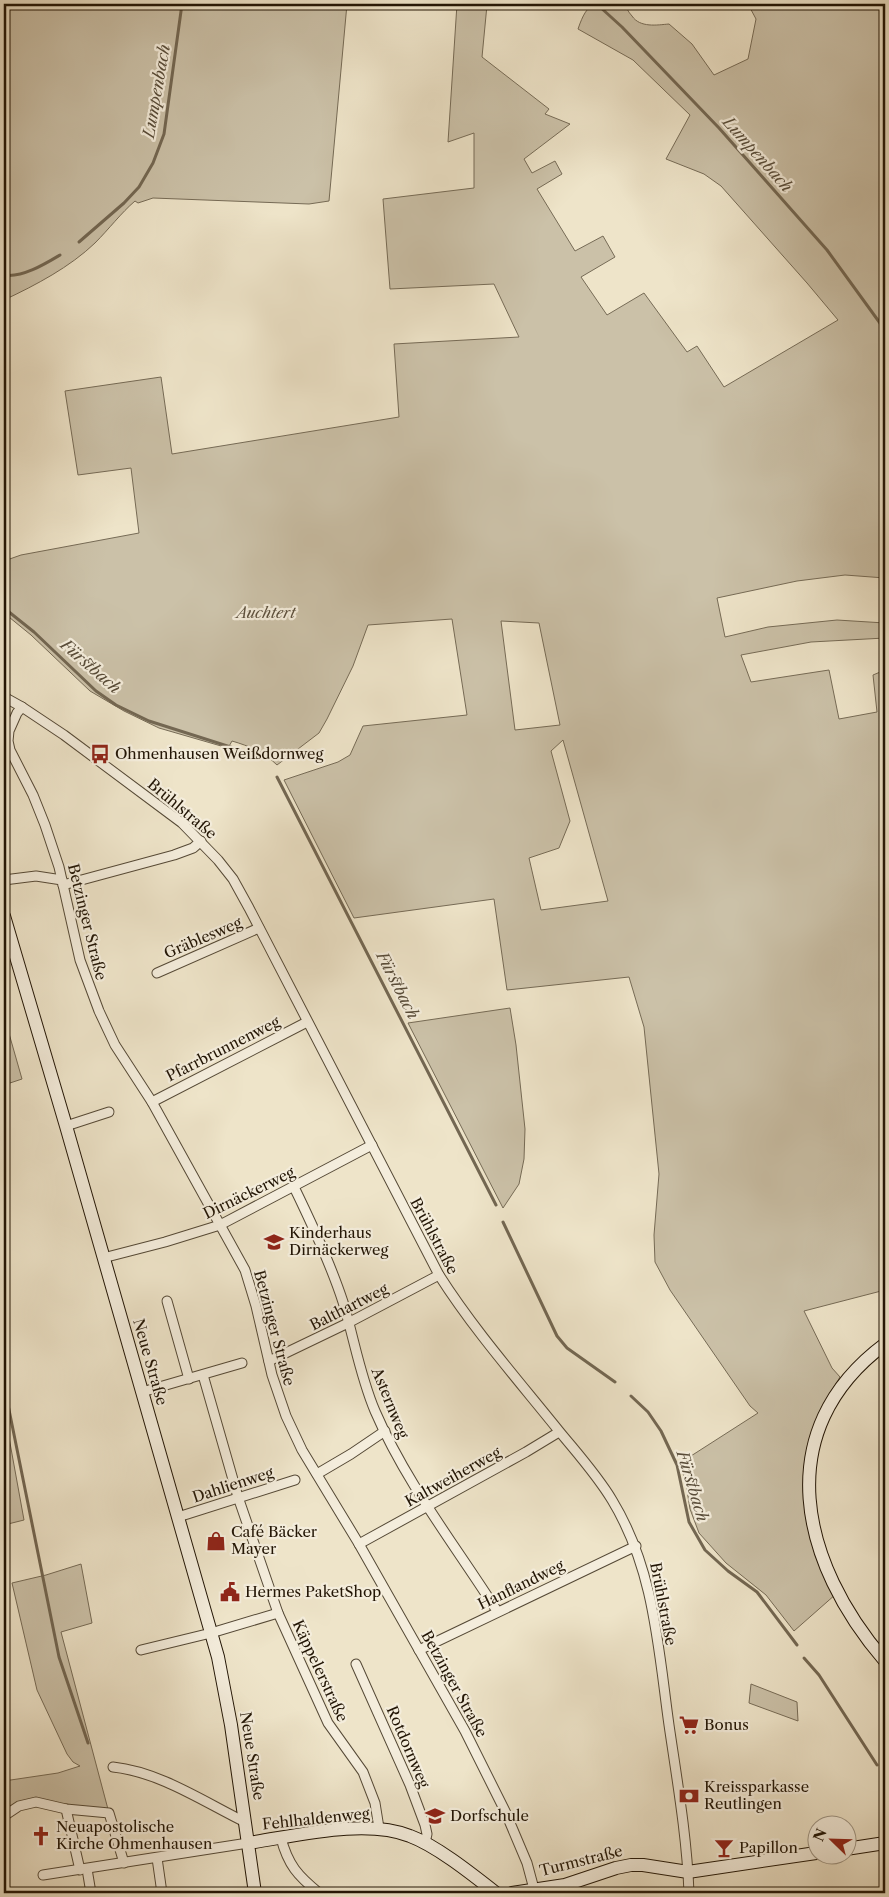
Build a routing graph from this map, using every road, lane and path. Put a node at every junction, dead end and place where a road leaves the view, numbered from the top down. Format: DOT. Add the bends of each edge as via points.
graph roads {
  1 [pos="4,697"];
  2 [pos="22,707"];
  3 [pos="202,841"];
  4 [pos="4,880"];
  5 [pos="62,883"];
  6 [pos="4,916"];
  7 [pos="259,928"];
  8 [pos="157,973"];
  9 [pos="308,1022"];
  10 [pos="152,1102"];
  11 [pos="108,1112"];
  12 [pos="66,1126"];
  13 [pos="372,1145"];
  14 [pos="294,1187"];
  15 [pos="220,1225"];
  16 [pos="103,1258"];
  17 [pos="439,1275"];
  18 [pos="167,1301"];
  19 [pos="348,1324"];
  20 [pos="885,1344"];
  21 [pos="269,1361"];
  22 [pos="242,1363"];
  23 [pos="203,1375"];
  24 [pos="188,1379"];
  25 [pos="142,1392"];
  26 [pos="384,1430"];
  27 [pos="560,1432"];
  28 [pos="317,1474"];
  29 [pos="295,1480"];
  30 [pos="238,1497"];
  31 [pos="427,1506"];
  32 [pos="178,1517"];
  33 [pos="359,1544"];
  34 [pos="636,1546"];
  35 [pos="497,1611"];
  36 [pos="278,1614"];
  37 [pos="211,1633"];
  38 [pos="141,1650"];
  39 [pos="419,1650"];
  40 [pos="885,1661"];
  41 [pos="356,1664"];
  42 [pos="113,1766"];
  43 [pos="66,1809"];
  44 [pos="4,1816"];
  45 [pos="245,1822"];
  46 [pos="379,1828"];
  47 [pos="281,1838"];
  48 [pos="248,1842"];
  49 [pos="425,1843"];
  50 [pos="885,1843"];
  51 [pos="856,1847"];
  52 [pos="806,1854"];
  53 [pos="156,1858"];
  54 [pos="124,1863"];
  55 [pos="84,1869"];
  56 [pos="688,1872"];
  57 [pos="43,1875"];
  58 [pos="534,1890"];
  59 [pos="91,1893"];
  60 [pos="162,1893"];
  61 [pos="255,1893"];
  62 [pos="319,1893"];
  63 [pos="496,1893"];
  64 [pos="512,1893"];
  65 [pos="689,1893"];
  1 -- 2 [label="street, Brühlstraße"];
  2 -- 3 [label="street, Brühlstraße" via="172,815"];
  2 -- 5 [label="street, Betzinger Straße" via="9,731 10,750 45,825"];
  3 -- 5 [label="street" via="174,855"];
  3 -- 7 [label="street, Brühlstraße" via="233,879"];
  4 -- 5 [label="street" via="36,876"];
  5 -- 10 [label="street, Betzinger Straße" via="91,994 115,1045"];
  6 -- 12 [label="main road, Neue Straße"];
  7 -- 8 [label="street, Gräblesweg"];
  7 -- 9 [label="street, Brühlstraße"];
  9 -- 10 [label="street, Pfarrbrunnenweg"];
  9 -- 13 [label="street, Brühlstraße"];
  10 -- 15 [label="street, Betzinger Straße"];
  11 -- 12 [label="street"];
  12 -- 16 [label="main road, Neue Straße"];
  13 -- 14 [label="street, Dirnäckerweg"];
  13 -- 17 [label="street, Brühlstraße"];
  14 -- 15 [label="street, Dirnäckerweg"];
  14 -- 19 [label="street, Asternweg" via="337,1285"];
  15 -- 16 [label="street, Dirnäckerweg"];
  15 -- 21 [label="street, Betzinger Straße" via="248,1279"];
  16 -- 25 [label="main road, Neue Straße"];
  17 -- 19 [label="street, Balthartweg"];
  17 -- 27 [label="street, Brühlstraße" via="472,1323"];
  18 -- 24 [label="street"];
  19 -- 21 [label="street, Balthartweg"];
  19 -- 26 [label="street, Asternweg" via="365,1382"];
  20 -- 40 [label="main road" via="857,1368 832,1399 812,1450 809,1484 812,1518 828,1570 858,1627"];
  21 -- 28 [label="street, Betzinger Straße" via="286,1416"];
  22 -- 23 [label="street"];
  23 -- 24 [label="street"];
  23 -- 30 [label="street, Käppelerstraße"];
  24 -- 25 [label="street"];
  25 -- 32 [label="main road, Neue Straße"];
  26 -- 28 [label="street"];
  26 -- 31 [label="street, Asternweg"];
  27 -- 31 [label="street, Kaltweiherweg"];
  27 -- 34 [label="street, Brühlstraße" via="611,1498"];
  28 -- 33 [label="street, Betzinger Straße"];
  29 -- 30 [label="street, Dahlienweg"];
  30 -- 32 [label="street, Dahlienweg"];
  30 -- 36 [label="street, Käppelerstraße"];
  31 -- 33 [label="street, Kaltweiherweg"];
  31 -- 35 [label="street, Asternweg"];
  32 -- 37 [label="main road, Neue Straße"];
  33 -- 39 [label="street, Betzinger Straße"];
  34 -- 35 [label="street, Hanflandweg"];
  34 -- 56 [label="street, Brühlstraße" via="654,1620"];
  35 -- 39 [label="street, Hanflandweg"];
  36 -- 37 [label="street"];
  36 -- 46 [label="street, Käppelerstraße" via="328,1723 363,1772 375,1803"];
  37 -- 38 [label="street"];
  37 -- 45 [label="main road, Neue Straße" via="226,1695"];
  39 -- 58 [label="street, Betzinger Straße" via="494,1787 527,1863"];
  41 -- 49 [label="street, Rotdornweg" via="410,1785 425,1825"];
  42 -- 45 [label="street, Neue Straße" via="153,1777"];
  43 -- 44 [label="street" via="36,1802 19,1806"];
  43 -- 54 [label="street" via="110,1814"];
  43 -- 55 [label="street"];
  45 -- 48 [label="main road, Neue Straße"];
  46 -- 47 [label="main road, Fehlhaldenweg" via="341,1829"];
  46 -- 49 [label="main road, Fehlhaldenweg"];
  47 -- 48 [label="main road, Fehlhaldenweg"];
  47 -- 62 [label="street" via="294,1870"];
  48 -- 53 [label="street, Fehlhaldenweg"];
  48 -- 61 [label="main road, Neue Straße"];
  49 -- 63 [label="main road, Fehlhaldenweg"];
  50 -- 51 [label="main road"];
  52 -- 56 [label="main road, Turmstraße"];
  53 -- 54 [label="street, Fehlhaldenweg"];
  53 -- 60 [label="street"];
  54 -- 55 [label="street, Fehlhaldenweg"];
  55 -- 57 [label="street, Fehlhaldenweg"];
  55 -- 59 [label="street"];
  56 -- 58 [label="main road, Turmstraße" via="630,1865 577,1882"];
  56 -- 65 [label="street, Brühlstraße"];
  58 -- 64 [label="main road, Turmstraße"];
}
